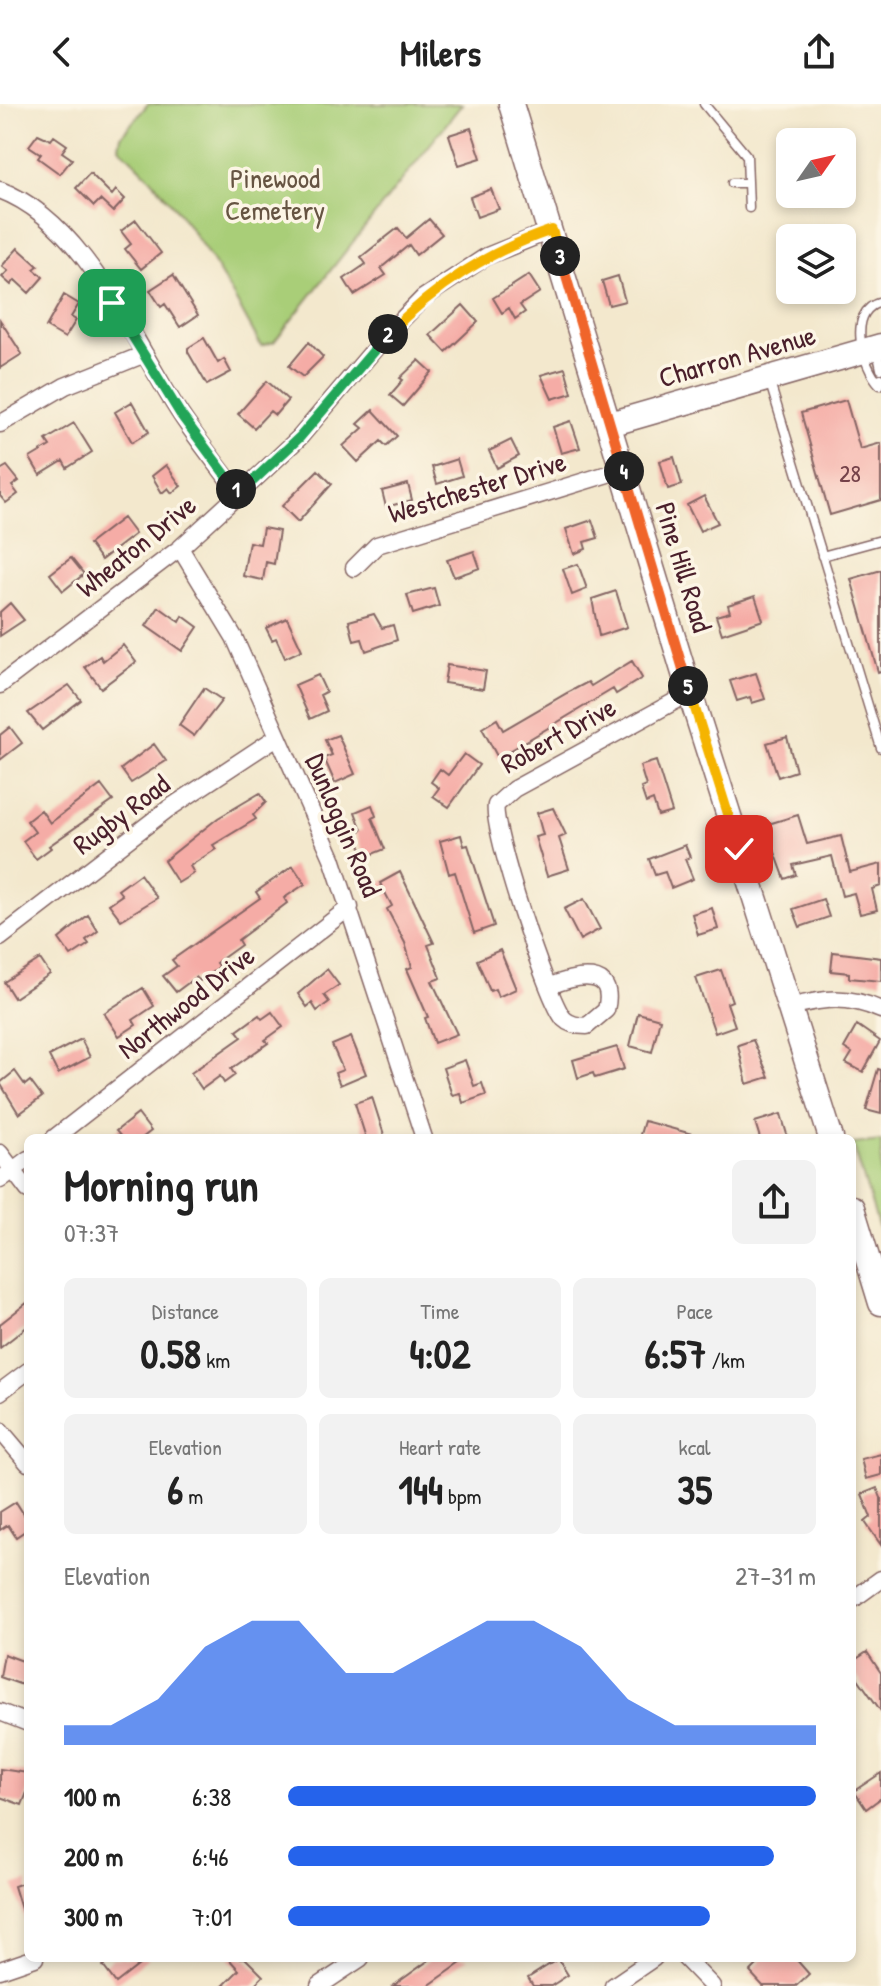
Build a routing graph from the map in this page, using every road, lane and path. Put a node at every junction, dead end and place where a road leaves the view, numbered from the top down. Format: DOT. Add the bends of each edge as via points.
graph roads {
  1 [pos="511,104"];
  2 [pos="704,104"];
  3 [pos="732,183"];
  4 [pos="748,183"];
  5 [pos="0,190"];
  6 [pos="749,208"];
  7 [pos="552,230"];
  8 [pos="881,302"];
  9 [pos="145,354"];
  10 [pos="875,354"];
  11 [pos="768,378"];
  12 [pos="881,378"];
  13 [pos="881,387"];
  14 [pos="0,424"];
  15 [pos="610,424"];
  16 [pos="624,469"];
  17 [pos="239,494"];
  18 [pos="881,540"];
  19 [pos="180,548"];
  20 [pos="822,556"];
  21 [pos="354,568"];
  22 [pos="0,685"];
  23 [pos="690,693"];
  24 [pos="277,737"];
  25 [pos="881,748"];
  26 [pos="350,907"];
  27 [pos="0,938"];
  28 [pos="550,986"];
  29 [pos="790,1007"];
  30 [pos="881,1010"];
  31 [pos="59,1134"];
  32 [pos="423,1134"];
  33 [pos="830,1134"];
  34 [pos="0,1153"];
  35 [pos="24,1162"];
  36 [pos="6,1175"];
  37 [pos="24,1187"];
  38 [pos="856,1221"];
  39 [pos="881,1303"];
  40 [pos="24,1374"];
  41 [pos="0,1392"];
  42 [pos="0,1430"];
  43 [pos="24,1458"];
  44 [pos="881,1579"];
  45 [pos="856,1597"];
  46 [pos="0,1712"];
  47 [pos="24,1721"];
  48 [pos="24,1962"];
  49 [pos="355,1962"];
  50 [pos="648,1962"];
  51 [pos="689,1962"];
  52 [pos="0,1970"];
  53 [pos="319,1986"];
  54 [pos="613,1986"];
  55 [pos="712,1986"];
  1 -- 7 [label="street, Pine Hill Road"];
  2 -- 4 [label="lane" via="747,156"];
  3 -- 4 [label="lane"];
  4 -- 6 [label="lane"];
  5 -- 9 [label="street" via="43,211 61,230"];
  7 -- 15 [label="street, Pine Hill Road"];
  7 -- 17 [label="street, Wheaton Drive" via="487,256 423,298 300,437"];
  8 -- 10 [label="lane" via="872,304 861,319"];
  9 -- 14 [label="street" via="65,386"];
  9 -- 17 [label="street" via="181,415"];
  10 -- 11 [label="street, Charron Avenue"];
  10 -- 13 [label="lane" via="872,376"];
  11 -- 15 [label="street, Charron Avenue"];
  11 -- 20 [label="lane"];
  12 -- 13 [label="lane"];
  15 -- 16 [label="street, Pine Hill Road"];
  16 -- 21 [label="street, Westchester Drive" via="377,545"];
  16 -- 23 [label="street, Pine Hill Road"];
  17 -- 19 [label="street, Wheaton Drive"];
  18 -- 20 [label="lane"];
  19 -- 22 [label="street, Wheaton Drive"];
  19 -- 24 [label="street, Dunloggin Road" via="234,637"];
  20 -- 25 [label="lane"];
  23 -- 28 [label="street, Robert Drive" via="514,789 496,805 497,829"];
  23 -- 29 [label="street, Pine Hill Road"];
  24 -- 26 [label="street, Dunloggin Road"];
  24 -- 27 [label="street, Rugby Road" via="168,809"];
  26 -- 31 [label="street, Northwood Drive"];
  26 -- 32 [label="street, Dunloggin Road"];
  29 -- 30 [label="street" via="837,998"];
  29 -- 33 [label="street, Pine Hill Road"];
  34 -- 36 [label="street"];
  35 -- 36 [label="street"];
  36 -- 37 [label="street"];
  38 -- 39 [label="street"];
  40 -- 41 [label="street"];
  42 -- 43 [label="street"];
  44 -- 45 [label="street"];
  46 -- 47 [label="street"];
  48 -- 52 [label="street"];
  49 -- 53 [label="street"];
  50 -- 54 [label="street"];
  51 -- 55 [label="street"];
}
